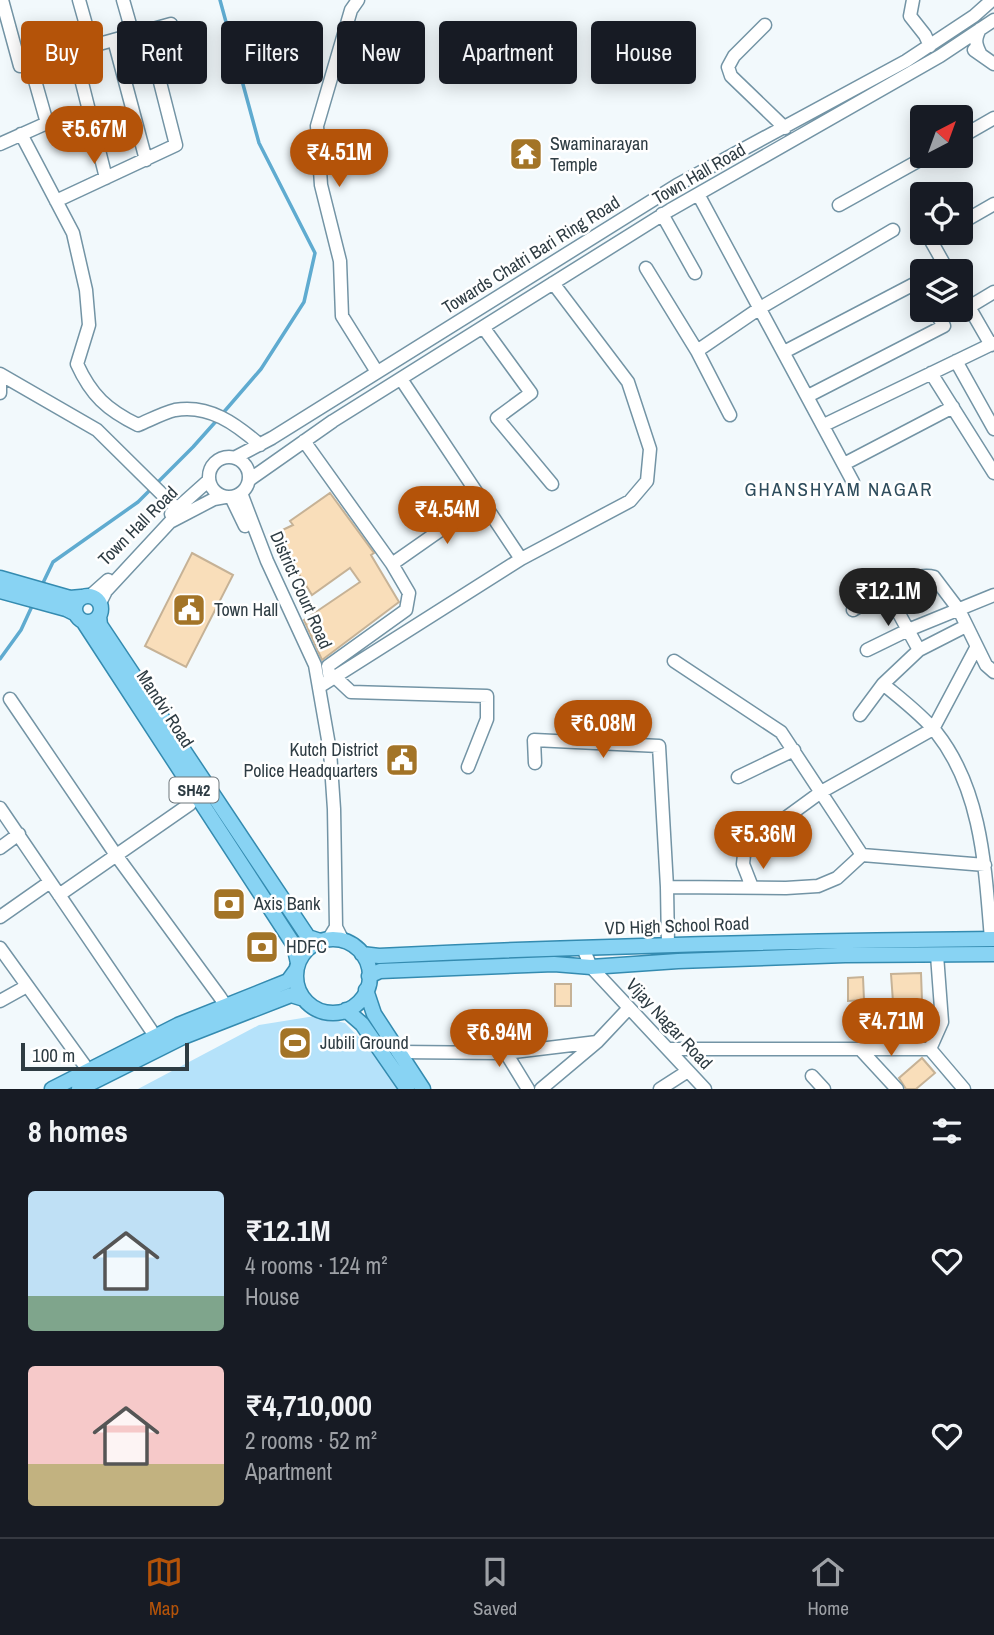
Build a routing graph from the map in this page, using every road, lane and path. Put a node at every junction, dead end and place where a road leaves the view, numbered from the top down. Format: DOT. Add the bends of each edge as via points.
graph roads {
  1 [pos="2,0"];
  2 [pos="79,0"];
  3 [pos="123,0"];
  4 [pos="358,0"];
  5 [pos="913,0"];
  6 [pos="992,0"];
  7 [pos="994,13"];
  8 [pos="994,20"];
  9 [pos="85,21"];
  10 [pos="129,21"];
  11 [pos="765,25"];
  12 [pos="980,30"];
  13 [pos="117,39"];
  14 [pos="114,40"];
  15 [pos="103,43"];
  16 [pos="930,46"];
  17 [pos="954,47"];
  18 [pos="980,53"];
  19 [pos="994,64"];
  20 [pos="21,66"];
  21 [pos="36,84"];
  22 [pos="82,84"];
  23 [pos="161,84"];
  24 [pos="994,118"];
  25 [pos="785,128"];
  26 [pos="973,130"];
  27 [pos="21,134"];
  28 [pos="0,144"];
  29 [pos="146,160"];
  30 [pos="910,165"];
  31 [pos="106,178"];
  32 [pos="698,194"];
  33 [pos="56,201"];
  34 [pos="994,204"];
  35 [pos="839,205"];
  36 [pos="662,214"];
  37 [pos="973,216"];
  38 [pos="893,230"];
  39 [pos="646,268"];
  40 [pos="695,273"];
  41 [pos="553,283"];
  42 [pos="910,286"];
  43 [pos="994,292"];
  44 [pos="973,305"];
  45 [pos="760,308"];
  46 [pos="973,313"];
  47 [pos="942,322"];
  48 [pos="483,327"];
  49 [pos="992,344"];
  50 [pos="697,351"];
  51 [pos="783,352"];
  52 [pos="956,361"];
  53 [pos="377,372"];
  54 [pos="931,373"];
  55 [pos="401,379"];
  56 [pos="0,393"];
  57 [pos="808,396"];
  58 [pos="953,407"];
  59 [pos="730,415"];
  60 [pos="824,425"];
  61 [pos="994,429"];
  62 [pos="304,441"];
  63 [pos="260,445"];
  64 [pos="236,457"];
  65 [pos="844,464"];
  66 [pos="994,473"];
  67 [pos="209,480"];
  68 [pos="249,480"];
  69 [pos="853,482"];
  70 [pos="551,484"];
  71 [pos="232,496"];
  72 [pos="482,501"];
  73 [pos="177,509"];
  74 [pos="521,559"];
  75 [pos="392,564"];
  76 [pos="3,585"];
  77 [pos="886,590"];
  78 [pos="994,594"];
  79 [pos="83,607"];
  80 [pos="853,610"];
  81 [pos="959,610"];
  82 [pos="966,626"];
  83 [pos="908,630"];
  84 [pos="976,648"];
  85 [pos="867,650"];
  86 [pos="919,650"];
  87 [pos="674,661"];
  88 [pos="991,666"];
  89 [pos="328,681"];
  90 [pos="883,684"];
  91 [pos="10,699"];
  92 [pos="323,702"];
  93 [pos="860,715"];
  94 [pos="933,729"];
  95 [pos="794,750"];
  96 [pos="535,763"];
  97 [pos="468,767"];
  98 [pos="738,777"];
  99 [pos="821,792"];
  100 [pos="190,804"];
  101 [pos="0,808"];
  102 [pos="19,834"];
  103 [pos="994,836"];
  104 [pos="980,837"];
  105 [pos="0,848"];
  106 [pos="116,855"];
  107 [pos="862,855"];
  108 [pos="988,868"];
  109 [pos="50,881"];
  110 [pos="667,887"];
  111 [pos="752,887"];
  112 [pos="59,895"];
  113 [pos="0,917"];
  114 [pos="336,927"];
  115 [pos="992,939"];
  116 [pos="324,940"];
  117 [pos="343,941"];
  118 [pos="668,945"];
  119 [pos="602,947"];
  120 [pos="0,948"];
  121 [pos="583,948"];
  122 [pos="362,954"];
  123 [pos="994,954"];
  124 [pos="937,955"];
  125 [pos="297,966"];
  126 [pos="607,966"];
  127 [pos="591,967"];
  128 [pos="368,983"];
  129 [pos="608,983"];
  130 [pos="27,986"];
  131 [pos="304,999"];
  132 [pos="0,1001"];
  133 [pos="629,1008"];
  134 [pos="346,1010"];
  135 [pos="229,1012"];
  136 [pos="150,1030"];
  137 [pos="597,1042"];
  138 [pos="668,1049"];
  139 [pos="860,1049"];
  140 [pos="930,1049"];
  141 [pos="398,1052"];
  142 [pos="506,1053"];
  143 [pos="688,1071"];
  144 [pos="92,1075"];
  145 [pos="812,1076"];
  146 [pos="52,1089"];
  147 [pos="79,1089"];
  148 [pos="407,1089"];
  149 [pos="423,1089"];
  150 [pos="528,1089"];
  151 [pos="541,1089"];
  152 [pos="660,1089"];
  153 [pos="705,1089"];
  154 [pos="824,1089"];
  155 [pos="897,1089"];
  156 [pos="964,1089"];
  1 -- 20 [label="street"];
  2 -- 9 [label="street"];
  3 -- 10 [label="street"];
  4 -- 53 [label="street" via="351,10 317,127 321,186 340,261 342,316"];
  5 -- 16 [label="street" via="910,16"];
  6 -- 16 [label="street, Towards Chatri Bari Ring Road"];
  7 -- 12 [label="street"];
  8 -- 12 [label="street, Town Hall Road"];
  11 -- 25 [label="street" via="728,67 731,76"];
  12 -- 17 [label="street, Town Hall Road"];
  12 -- 18 [label="street" via="975,45"];
  13 -- 14 [label="street"];
  14 -- 15 [label="street"];
  14 -- 29 [label="street"];
  16 -- 25 [label="street, Towards Chatri Bari Ring Road"];
  17 -- 18 [label="street" via="969,46"];
  17 -- 32 [label="street, Town Hall Road"];
  18 -- 19 [label="street"];
  21 -- 27 [label="street" via="47,123"];
  22 -- 31 [label="street"];
  23 -- 29 [label="street" via="176,145"];
  24 -- 26 [label="street"];
  25 -- 53 [label="street, Towards Chatri Bari Ring Road" via="677,185"];
  27 -- 28 [label="street"];
  27 -- 33 [label="street"];
  29 -- 31 [label="street"];
  30 -- 35 [label="street"];
  31 -- 33 [label="street"];
  32 -- 36 [label="street, Town Hall Road"];
  32 -- 45 [label="street"];
  33 -- 63 [label="street" via="73,233 86,290 89,325 77,364 86,386 113,412 138,425 175,410 203,410 239,426"];
  34 -- 37 [label="street"];
  36 -- 40 [label="street"];
  36 -- 41 [label="street, Town Hall Road"];
  38 -- 45 [label="street"];
  39 -- 50 [label="street"];
  41 -- 48 [label="street, Town Hall Road"];
  41 -- 74 [label="street" via="628,382 650,449 650,468 648,481 630,501"];
  42 -- 51 [label="street"];
  43 -- 44 [label="street"];
  45 -- 50 [label="street"];
  45 -- 51 [label="street"];
  46 -- 49 [label="street"];
  47 -- 57 [label="street" via="944,326"];
  48 -- 55 [label="street, Town Hall Road"];
  48 -- 70 [label="street" via="531,393 497,418"];
  49 -- 52 [label="street"];
  50 -- 59 [label="street"];
  51 -- 57 [label="street"];
  52 -- 54 [label="street"];
  52 -- 61 [label="street"];
  53 -- 63 [label="street, Towards Chatri Bari Ring Road"];
  54 -- 58 [label="street"];
  54 -- 60 [label="street"];
  55 -- 62 [label="street, Town Hall Road"];
  55 -- 72 [label="street"];
  56 -- 73 [label="street" via="0,374 97,430"];
  57 -- 60 [label="street"];
  58 -- 65 [label="street"];
  58 -- 66 [label="street"];
  60 -- 65 [label="street"];
  62 -- 68 [label="street, Town Hall Road"];
  62 -- 75 [label="street"];
  63 -- 64 [label="street, Towards Chatri Bari Ring Road"];
  64 -- 67 [label="street" via="214,463"];
  64 -- 68 [label="street" via="245,464"];
  65 -- 69 [label="street"];
  67 -- 71 [label="street" via="214,491"];
  67 -- 73 [label="street, Town Hall Road"];
  68 -- 71 [label="street"];
  71 -- 79 [label="street, Town Hall Road" via="214,499 170,522 106,591"];
  71 -- 89 [label="street, District Court Road" via="315,664"];
  71 -- 92 [label="street, District Court Road"];
  72 -- 74 [label="street"];
  72 -- 75 [label="street"];
  73 -- 79 [label="street, Town Hall Road"];
  74 -- 89 [label="street"];
  75 -- 89 [label="street" via="409,593 406,610 328,666"];
  76 -- 79 [label="main road"];
  77 -- 80 [label="street"];
  77 -- 81 [label="street" via="930,575 939,580"];
  77 -- 83 [label="street"];
  78 -- 81 [label="street"];
  79 -- 116 [label="main road, Mandvi Road / SH42" via="100,625 308,937"];
  79 -- 125 [label="main road, Mandvi Road / SH42" via="295,945"];
  81 -- 82 [label="street"];
  81 -- 83 [label="street"];
  82 -- 84 [label="street"];
  82 -- 86 [label="street"];
  83 -- 85 [label="street"];
  83 -- 86 [label="street"];
  84 -- 88 [label="street"];
  84 -- 94 [label="street"];
  86 -- 90 [label="street"];
  87 -- 95 [label="street" via="781,732"];
  89 -- 92 [label="street, District Court Road"];
  89 -- 97 [label="street" via="351,692 487,696 487,719"];
  90 -- 93 [label="street"];
  90 -- 94 [label="street"];
  91 -- 106 [label="street"];
  92 -- 114 [label="street, District Court Road" via="334,809"];
  94 -- 99 [label="street"];
  94 -- 104 [label="street" via="964,777"];
  95 -- 98 [label="street"];
  95 -- 99 [label="street"];
  96 -- 110 [label="street" via="534,740 659,746"];
  99 -- 107 [label="street"];
  99 -- 111 [label="street" via="748,848 743,863"];
  100 -- 106 [label="street"];
  101 -- 102 [label="street"];
  102 -- 105 [label="street"];
  102 -- 109 [label="street"];
  103 -- 104 [label="street"];
  104 -- 108 [label="street"];
  106 -- 112 [label="street"];
  106 -- 135 [label="street"];
  107 -- 108 [label="street"];
  107 -- 111 [label="street" via="837,878 818,886"];
  108 -- 115 [label="street"];
  109 -- 112 [label="street"];
  109 -- 113 [label="street"];
  110 -- 111 [label="street"];
  110 -- 118 [label="street"];
  112 -- 136 [label="street"];
  114 -- 116 [label="street"];
  114 -- 117 [label="street"];
  115 -- 118 [label="main road, VD High School Road"];
  116 -- 117 [label="main road"];
  116 -- 125 [label="main road" via="307,950"];
  117 -- 122 [label="main road"];
  118 -- 119 [label="main road, VD High School Road"];
  119 -- 121 [label="main road, VD High School Road"];
  119 -- 126 [label="street, Vijay Nagar Road"];
  120 -- 130 [label="street"];
  121 -- 122 [label="main road, VD High School Road"];
  121 -- 127 [label="street, Vijay Nagar Road"];
  122 -- 128 [label="main road"];
  123 -- 124 [label="main road, VD High School Road"];
  124 -- 126 [label="main road, VD High School Road"];
  124 -- 140 [label="street" via="942,1022"];
  125 -- 131 [label="main road" via="297,985"];
  125 -- 135 [label="main road" via="288,981"];
  126 -- 127 [label="main road, VD High School Road"];
  126 -- 129 [label="street, Vijay Nagar Road"];
  127 -- 128 [label="main road, VD High School Road" via="554,964 380,971"];
  127 -- 129 [label="street, Vijay Nagar Road"];
  128 -- 134 [label="main road" via="358,1002"];
  128 -- 141 [label="main road" via="374,1014"];
  129 -- 133 [label="street, Vijay Nagar Road"];
  130 -- 132 [label="street"];
  130 -- 144 [label="street"];
  131 -- 134 [label="main road" via="323,1011"];
  131 -- 135 [label="main road" via="291,995"];
  133 -- 137 [label="street"];
  133 -- 138 [label="street, Vijay Nagar Road"];
  134 -- 148 [label="main road" via="362,1024"];
  135 -- 144 [label="main road"];
  137 -- 142 [label="street"];
  137 -- 151 [label="street"];
  138 -- 139 [label="street"];
  138 -- 143 [label="street, Vijay Nagar Road"];
  139 -- 140 [label="street"];
  139 -- 155 [label="street"];
  140 -- 156 [label="street"];
  141 -- 142 [label="street"];
  141 -- 149 [label="main road"];
  142 -- 150 [label="street"];
  143 -- 152 [label="street"];
  143 -- 153 [label="street, Vijay Nagar Road"];
  144 -- 146 [label="main road"];
  144 -- 147 [label="main road"];
  145 -- 154 [label="street"];
}
